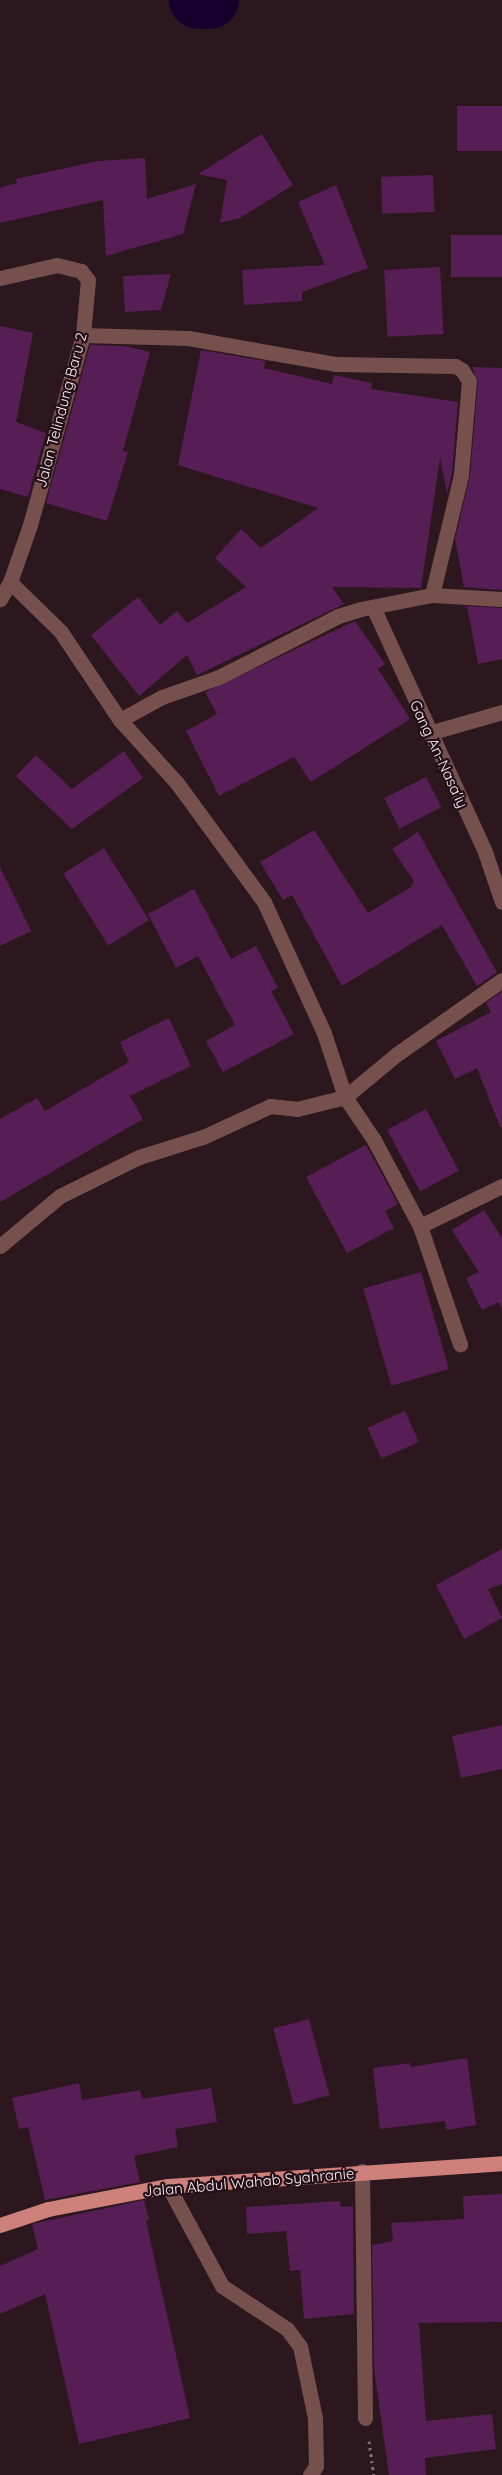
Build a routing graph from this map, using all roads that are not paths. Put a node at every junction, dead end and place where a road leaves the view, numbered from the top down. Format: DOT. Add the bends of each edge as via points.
graph roads {
  1 [pos="0,278"];
  2 [pos="84,335"];
  3 [pos="10,582"];
  4 [pos="432,595"];
  5 [pos="0,599"];
  6 [pos="502,599"];
  7 [pos="372,607"];
  8 [pos="502,712"];
  9 [pos="120,720"];
  10 [pos="429,733"];
  11 [pos="502,902"];
  12 [pos="502,980"];
  13 [pos="345,1097"];
  14 [pos="502,1186"];
  15 [pos="420,1226"];
  16 [pos="0,1246"];
  17 [pos="460,1344"];
  18 [pos="502,2163"];
  19 [pos="362,2171"];
  20 [pos="168,2186"];
  21 [pos="0,2225"];
  22 [pos="365,2418"];
  23 [pos="310,2475"];
  1 -- 2 [label="street, Jalan Telindung Baru 2" via="57,264 81,271 88,280"];
  2 -- 3 [label="street, Jalan Telindung Baru 2"];
  2 -- 4 [label="street" via="188,338 335,364 455,366 462,370 470,381 461,475"];
  3 -- 5 [label="street, Jalan Telindung Baru 2"];
  3 -- 9 [label="street" via="61,632"];
  4 -- 6 [label="street"];
  4 -- 7 [label="street"];
  7 -- 9 [label="street" via="338,616 219,677 162,697"];
  7 -- 10 [label="street, Gang An-Nasa'iy"];
  8 -- 10 [label="street"];
  9 -- 13 [label="street" via="178,783 264,902 324,1033"];
  10 -- 11 [label="street, Gang An-Nasa'iy" via="484,849"];
  12 -- 13 [label="street" via="405,1048"];
  13 -- 15 [label="street" via="374,1140"];
  13 -- 16 [label="street" via="297,1109 270,1106 203,1137 140,1157 60,1196"];
  14 -- 15 [label="street"];
  15 -- 17 [label="street"];
  18 -- 19 [label="main road, Jalan Abdul Wahab Syahranie"];
  19 -- 20 [label="main road, Jalan Abdul Wahab Syahranie"];
  19 -- 22 [label="street"];
  20 -- 21 [label="main road, Jalan Abdul Wahab Syahranie" via="48,2209"];
  20 -- 23 [label="street" via="222,2286 287,2329 300,2346 314,2418 316,2466"];
}
